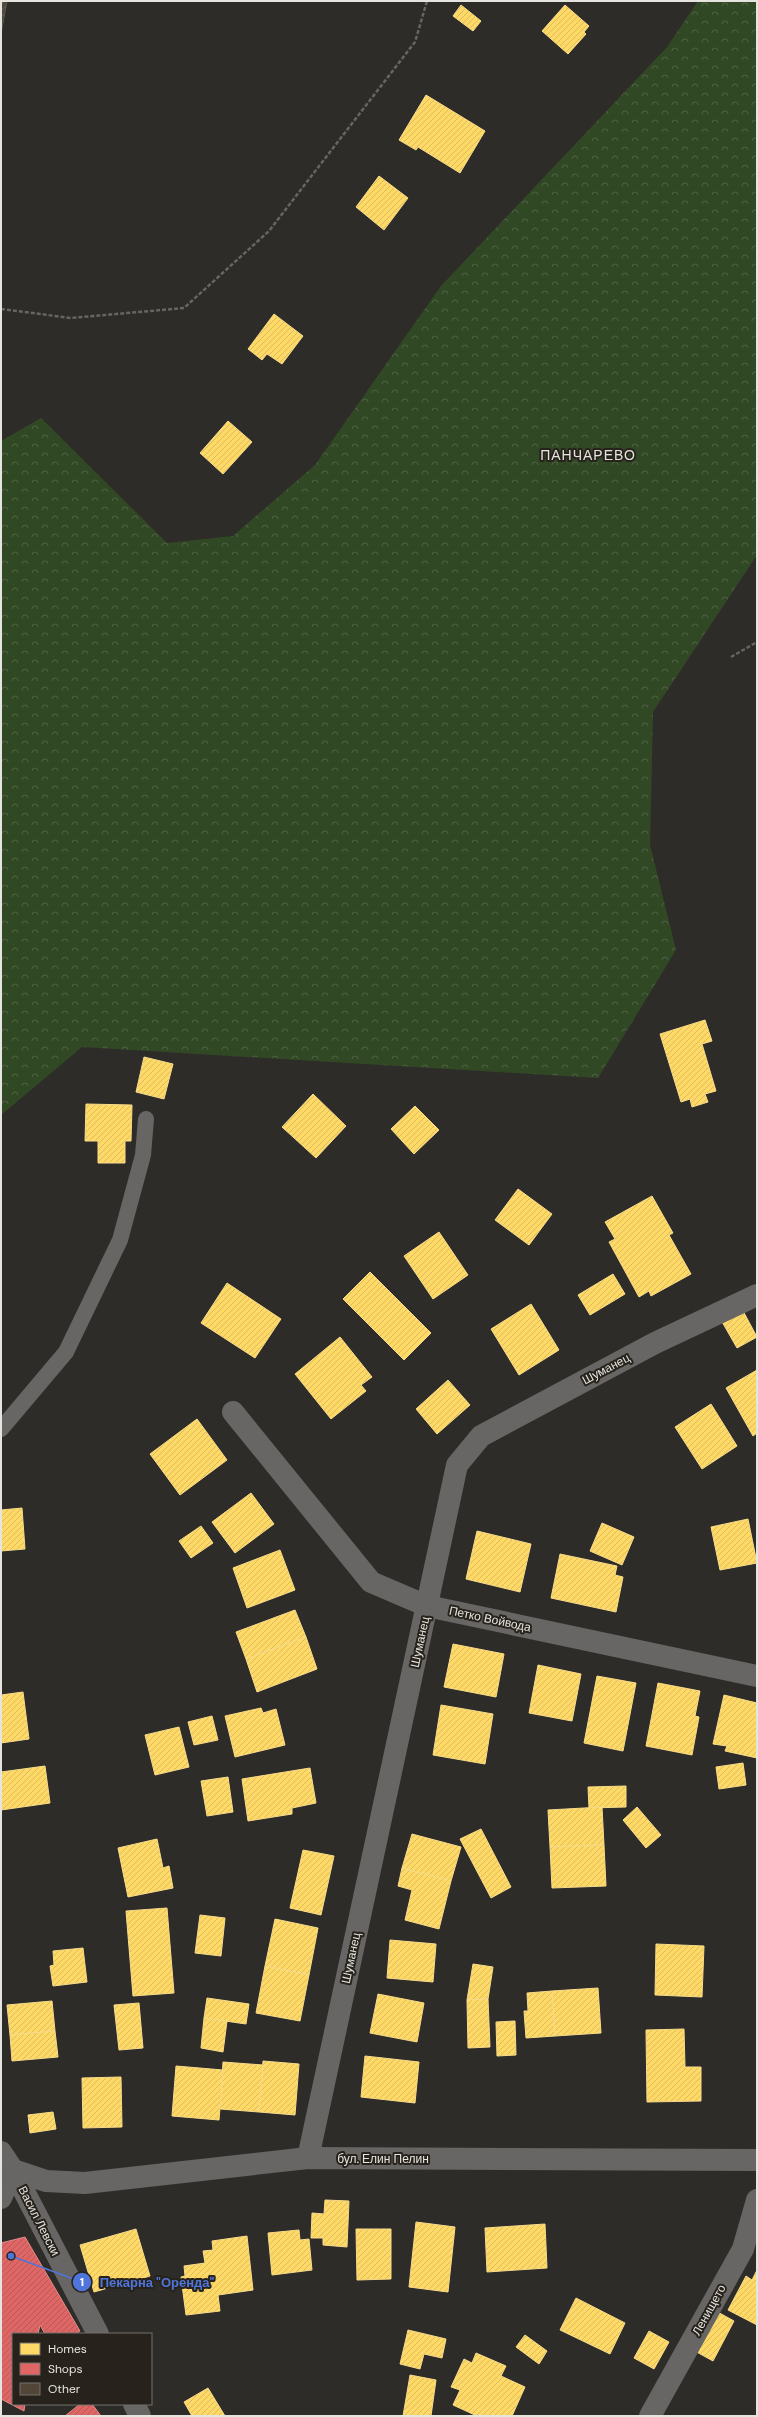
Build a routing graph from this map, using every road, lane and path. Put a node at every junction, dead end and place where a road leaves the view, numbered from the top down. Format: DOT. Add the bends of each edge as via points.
graph roads {
  1 [pos="427,1"];
  2 [pos="1,309"];
  3 [pos="757,642"];
  4 [pos="731,657"];
  5 [pos="146,1119"];
  6 [pos="757,1295"];
  7 [pos="233,1412"];
  8 [pos="1,1429"];
  9 [pos="427,1606"];
  10 [pos="757,1676"];
  11 [pos="1,2152"];
  12 [pos="308,2158"];
  13 [pos="757,2160"];
  14 [pos="13,2170"];
  15 [pos="1,2198"];
  16 [pos="757,2200"];
  17 [pos="97,2333"];
  18 [pos="134,2405"];
  19 [pos="140,2416"];
  20 [pos="650,2416"];
  1 -- 2 [label="path" via="415,42 269,231 184,308 71,318"];
  3 -- 4 [label="path"];
  5 -- 8 [label="lane" via="143,1155 120,1240 66,1352"];
  6 -- 9 [label="street, Шуманец" via="655,1343 481,1436 457,1465"];
  7 -- 9 [label="street, Петко Войвода" via="371,1582"];
  9 -- 10 [label="street, Петко Войвода"];
  9 -- 12 [label="street, Шуманец"];
  11 -- 14 [label="street, Васил Левски"];
  12 -- 13 [label="street, бул. Елин Пелин"];
  12 -- 14 [label="street, бул. Елин Пелин" via="84,2183 46,2180"];
  14 -- 15 [label="street"];
  14 -- 17 [label="street, Васил Левски"];
  16 -- 20 [label="street, Ленището" via="743,2249"];
  18 -- 19 [label="street"];
}
